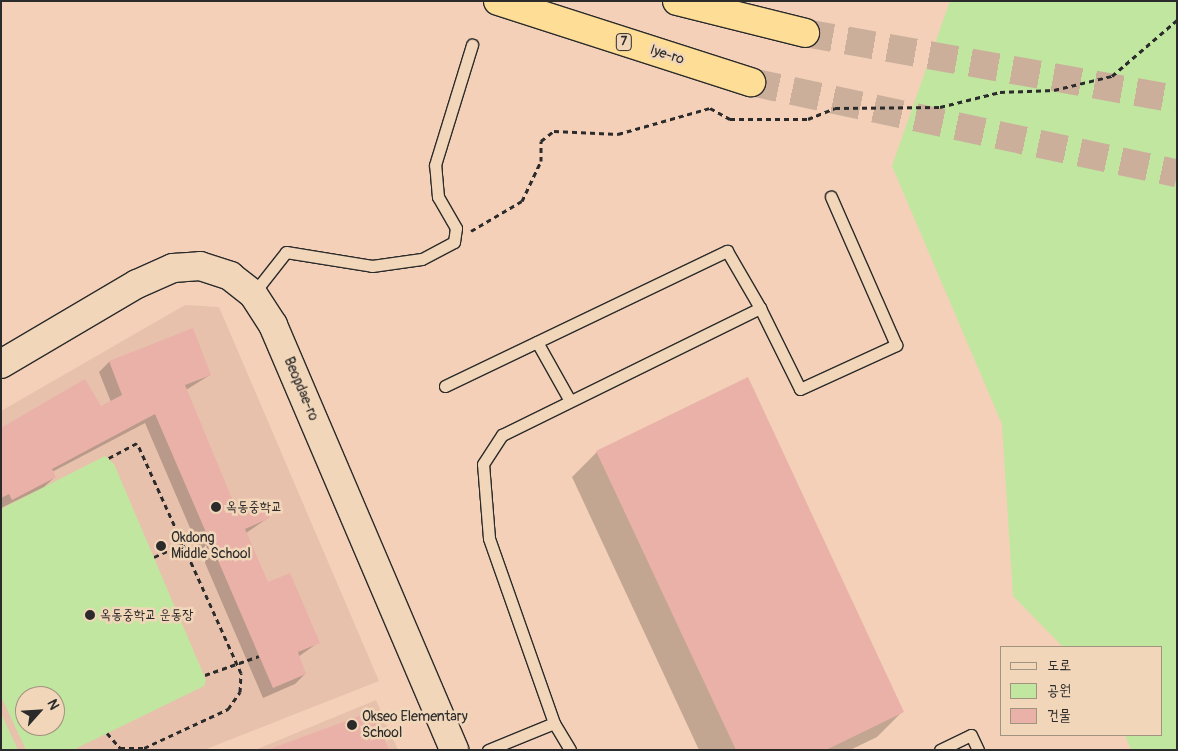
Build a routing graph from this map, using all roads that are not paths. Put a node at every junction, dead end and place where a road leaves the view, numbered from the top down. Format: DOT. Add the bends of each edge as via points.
graph roads {
  1 [pos="498,1"];
  2 [pos="676,1"];
  3 [pos="805,33"];
  4 [pos="472,45"];
  5 [pos="751,82"];
  6 [pos="831,197"];
  7 [pos="253,294"];
  8 [pos="760,308"];
  9 [pos="537,342"];
  10 [pos="1,364"];
  11 [pos="446,386"];
  12 [pos="569,399"];
  13 [pos="554,723"];
  14 [pos="454,750"];
  15 [pos="488,750"];
  16 [pos="570,750"];
  17 [pos="940,750"];
  18 [pos="978,750"];
  1 -- 5 [label="highway, Iye-ro / 7"];
  2 -- 3 [label="highway"];
  4 -- 7 [label="lane" via="435,165 438,197 456,228 454,242 422,259 372,266 286,252"];
  6 -- 8 [label="lane" via="896,346 800,389"];
  7 -- 10 [label="street, Beopdae-ro" via="230,276 200,266 173,268 137,284"];
  7 -- 14 [label="street, Beopdae-ro" via="273,325"];
  8 -- 9 [label="lane" via="727,251"];
  8 -- 12 [label="lane"];
  9 -- 11 [label="lane"];
  9 -- 12 [label="lane"];
  12 -- 13 [label="lane" via="502,435 483,464 489,538"];
  13 -- 15 [label="lane"];
  13 -- 16 [label="lane"];
  17 -- 18 [label="lane" via="971,735"];
}
